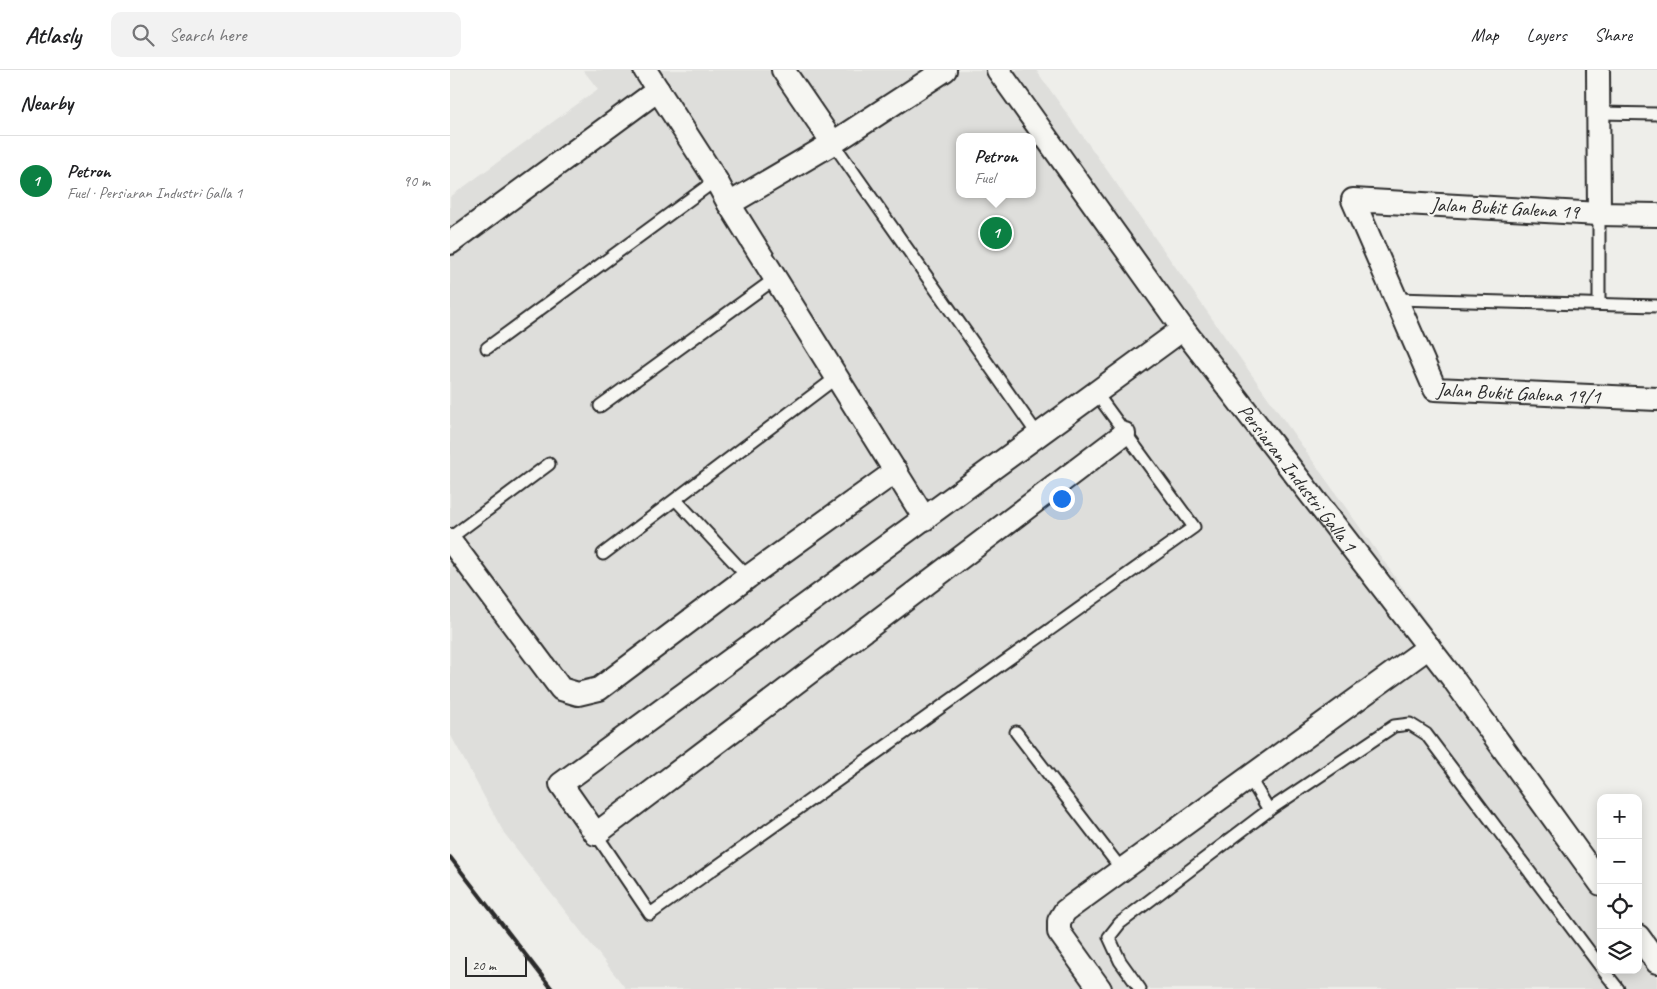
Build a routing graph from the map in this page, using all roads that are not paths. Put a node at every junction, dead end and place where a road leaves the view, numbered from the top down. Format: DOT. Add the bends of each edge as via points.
graph roads {
  1 [pos="645,70"];
  2 [pos="783,70"];
  3 [pos="946,70"];
  4 [pos="998,70"];
  5 [pos="1598,70"];
  6 [pos="920,76"];
  7 [pos="658,90"];
  8 [pos="1598,113"];
  9 [pos="1657,114"];
  10 [pos="833,143"];
  11 [pos="716,180"];
  12 [pos="1353,200"];
  13 [pos="729,204"];
  14 [pos="1599,214"];
  15 [pos="1657,215"];
  16 [pos="450,243"];
  17 [pos="776,278"];
  18 [pos="1396,298"];
  19 [pos="1599,304"];
  20 [pos="1657,306"];
  21 [pos="1183,329"];
  22 [pos="487,348"];
  23 [pos="838,377"];
  24 [pos="1096,393"];
  25 [pos="1657,399"];
  26 [pos="600,406"];
  27 [pos="1124,434"];
  28 [pos="1038,435"];
  29 [pos="549,464"];
  30 [pos="896,471"];
  31 [pos="676,500"];
  32 [pos="925,519"];
  33 [pos="450,539"];
  34 [pos="603,554"];
  35 [pos="748,577"];
  36 [pos="1429,647"];
  37 [pos="1016,732"];
  38 [pos="1249,777"];
  39 [pos="1269,810"];
  40 [pos="596,834"];
  41 [pos="1122,870"];
  42 [pos="1597,878"];
  43 [pos="1642,941"];
  44 [pos="1597,962"];
  45 [pos="1657,962"];
  46 [pos="1607,974"];
  47 [pos="1100,989"];
  48 [pos="1140,989"];
  49 [pos="1618,989"];
  1 -- 7 [label="street"];
  2 -- 10 [label="street"];
  3 -- 6 [label="street"];
  4 -- 21 [label="street, Persiaran Industri Galla 1"];
  5 -- 8 [label="street"];
  6 -- 10 [label="street"];
  7 -- 11 [label="street"];
  7 -- 16 [label="street"];
  8 -- 9 [label="lane"];
  8 -- 14 [label="street"];
  10 -- 13 [label="street"];
  10 -- 28 [label="lane"];
  11 -- 13 [label="street"];
  11 -- 22 [label="lane"];
  12 -- 14 [label="street, Jalan Bukit Galena 19"];
  12 -- 18 [label="street, Jalan Bukit Galena 19/1"];
  13 -- 17 [label="street"];
  14 -- 15 [label="street, Jalan Bukit Galena 19"];
  14 -- 19 [label="lane"];
  17 -- 23 [label="street"];
  17 -- 26 [label="lane"];
  18 -- 19 [label="lane"];
  18 -- 25 [label="street, Jalan Bukit Galena 19/1" via="1435,389"];
  19 -- 20 [label="lane"];
  21 -- 24 [label="street"];
  21 -- 36 [label="street, Persiaran Industri Galla 1"];
  23 -- 30 [label="street"];
  23 -- 31 [label="lane"];
  24 -- 27 [label="lane"];
  24 -- 28 [label="street"];
  27 -- 40 [label="street"];
  27 -- 40 [label="lane" via="1194,526 650,914"];
  28 -- 32 [label="street"];
  29 -- 33 [label="lane"];
  30 -- 32 [label="street"];
  30 -- 35 [label="street"];
  31 -- 34 [label="lane"];
  31 -- 35 [label="lane"];
  32 -- 40 [label="street" via="561,784"];
  33 -- 35 [label="street" via="561,689 578,694 599,689"];
  36 -- 38 [label="street"];
  36 -- 42 [label="street, Persiaran Industri Galla 1"];
  37 -- 41 [label="lane"];
  38 -- 39 [label="lane"];
  38 -- 41 [label="street"];
  39 -- 44 [label="lane" via="1394,726 1410,724 1426,734"];
  39 -- 48 [label="lane" via="1120,923 1110,936 1120,961"];
  41 -- 47 [label="street" via="1065,911 1059,921 1059,932"];
  43 -- 45 [label="street"];
  46 -- 49 [label="lane"];
}
